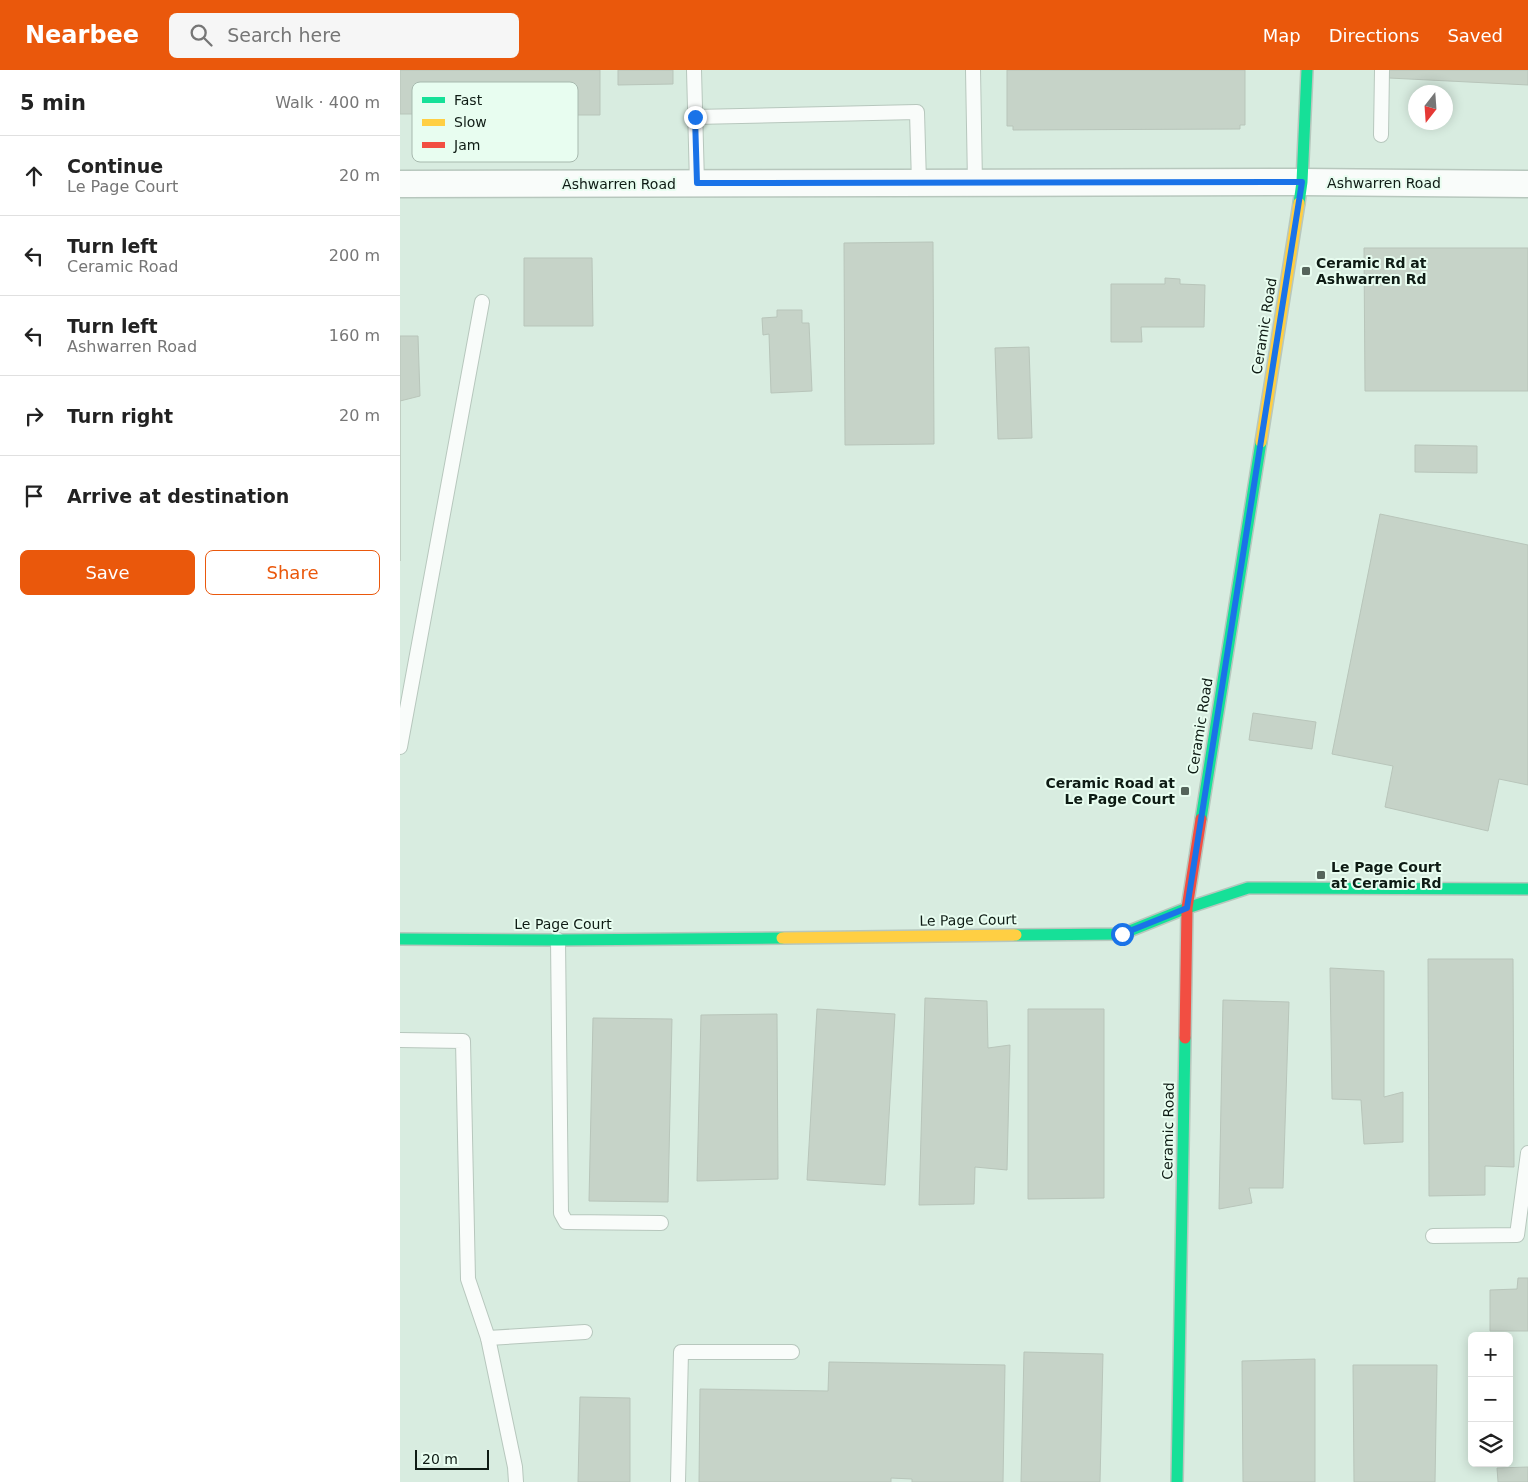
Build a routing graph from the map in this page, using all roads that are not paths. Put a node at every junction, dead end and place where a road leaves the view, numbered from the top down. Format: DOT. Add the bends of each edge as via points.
graph roads {
  1 [pos="694,70"];
  2 [pos="973,70"];
  3 [pos="1307,70"];
  4 [pos="1382,70"];
  5 [pos="695,117"];
  6 [pos="1381,135"];
  7 [pos="1302,182"];
  8 [pos="697,183"];
  9 [pos="919,183"];
  10 [pos="975,183"];
  11 [pos="400,184"];
  12 [pos="1528,184"];
  13 [pos="482,302"];
  14 [pos="400,747"];
  15 [pos="1528,889"];
  16 [pos="1187,908"];
  17 [pos="400,939"];
  18 [pos="558,940"];
  19 [pos="400,1040"];
  20 [pos="1528,1153"];
  21 [pos="661,1223"];
  22 [pos="1433,1236"];
  23 [pos="585,1332"];
  24 [pos="488,1338"];
  25 [pos="792,1352"];
  26 [pos="516,1482"];
  27 [pos="678,1482"];
  28 [pos="1177,1482"];
  1 -- 5 [label="lane"];
  2 -- 10 [label="lane"];
  3 -- 7 [label="street, Ceramic Road"];
  4 -- 6 [label="lane"];
  5 -- 8 [label="lane"];
  5 -- 9 [label="lane" via="917,112"];
  7 -- 10 [label="street, Ashwarren Road"];
  7 -- 12 [label="street, Ashwarren Road"];
  7 -- 16 [label="street, Ceramic Road"];
  8 -- 9 [label="street, Ashwarren Road"];
  8 -- 11 [label="street, Ashwarren Road"];
  9 -- 10 [label="street, Ashwarren Road"];
  13 -- 14 [label="lane"];
  15 -- 16 [label="street, Le Page Court" via="1248,888"];
  16 -- 18 [label="street, Le Page Court" via="1122,934"];
  16 -- 28 [label="street, Ceramic Road"];
  17 -- 18 [label="street, Le Page Court"];
  18 -- 21 [label="lane" via="561,1213 566,1222"];
  19 -- 24 [label="lane" via="463,1040 468,1278"];
  20 -- 22 [label="lane" via="1517,1235"];
  23 -- 24 [label="lane"];
  24 -- 26 [label="lane"];
  25 -- 27 [label="lane" via="681,1352"];
}
